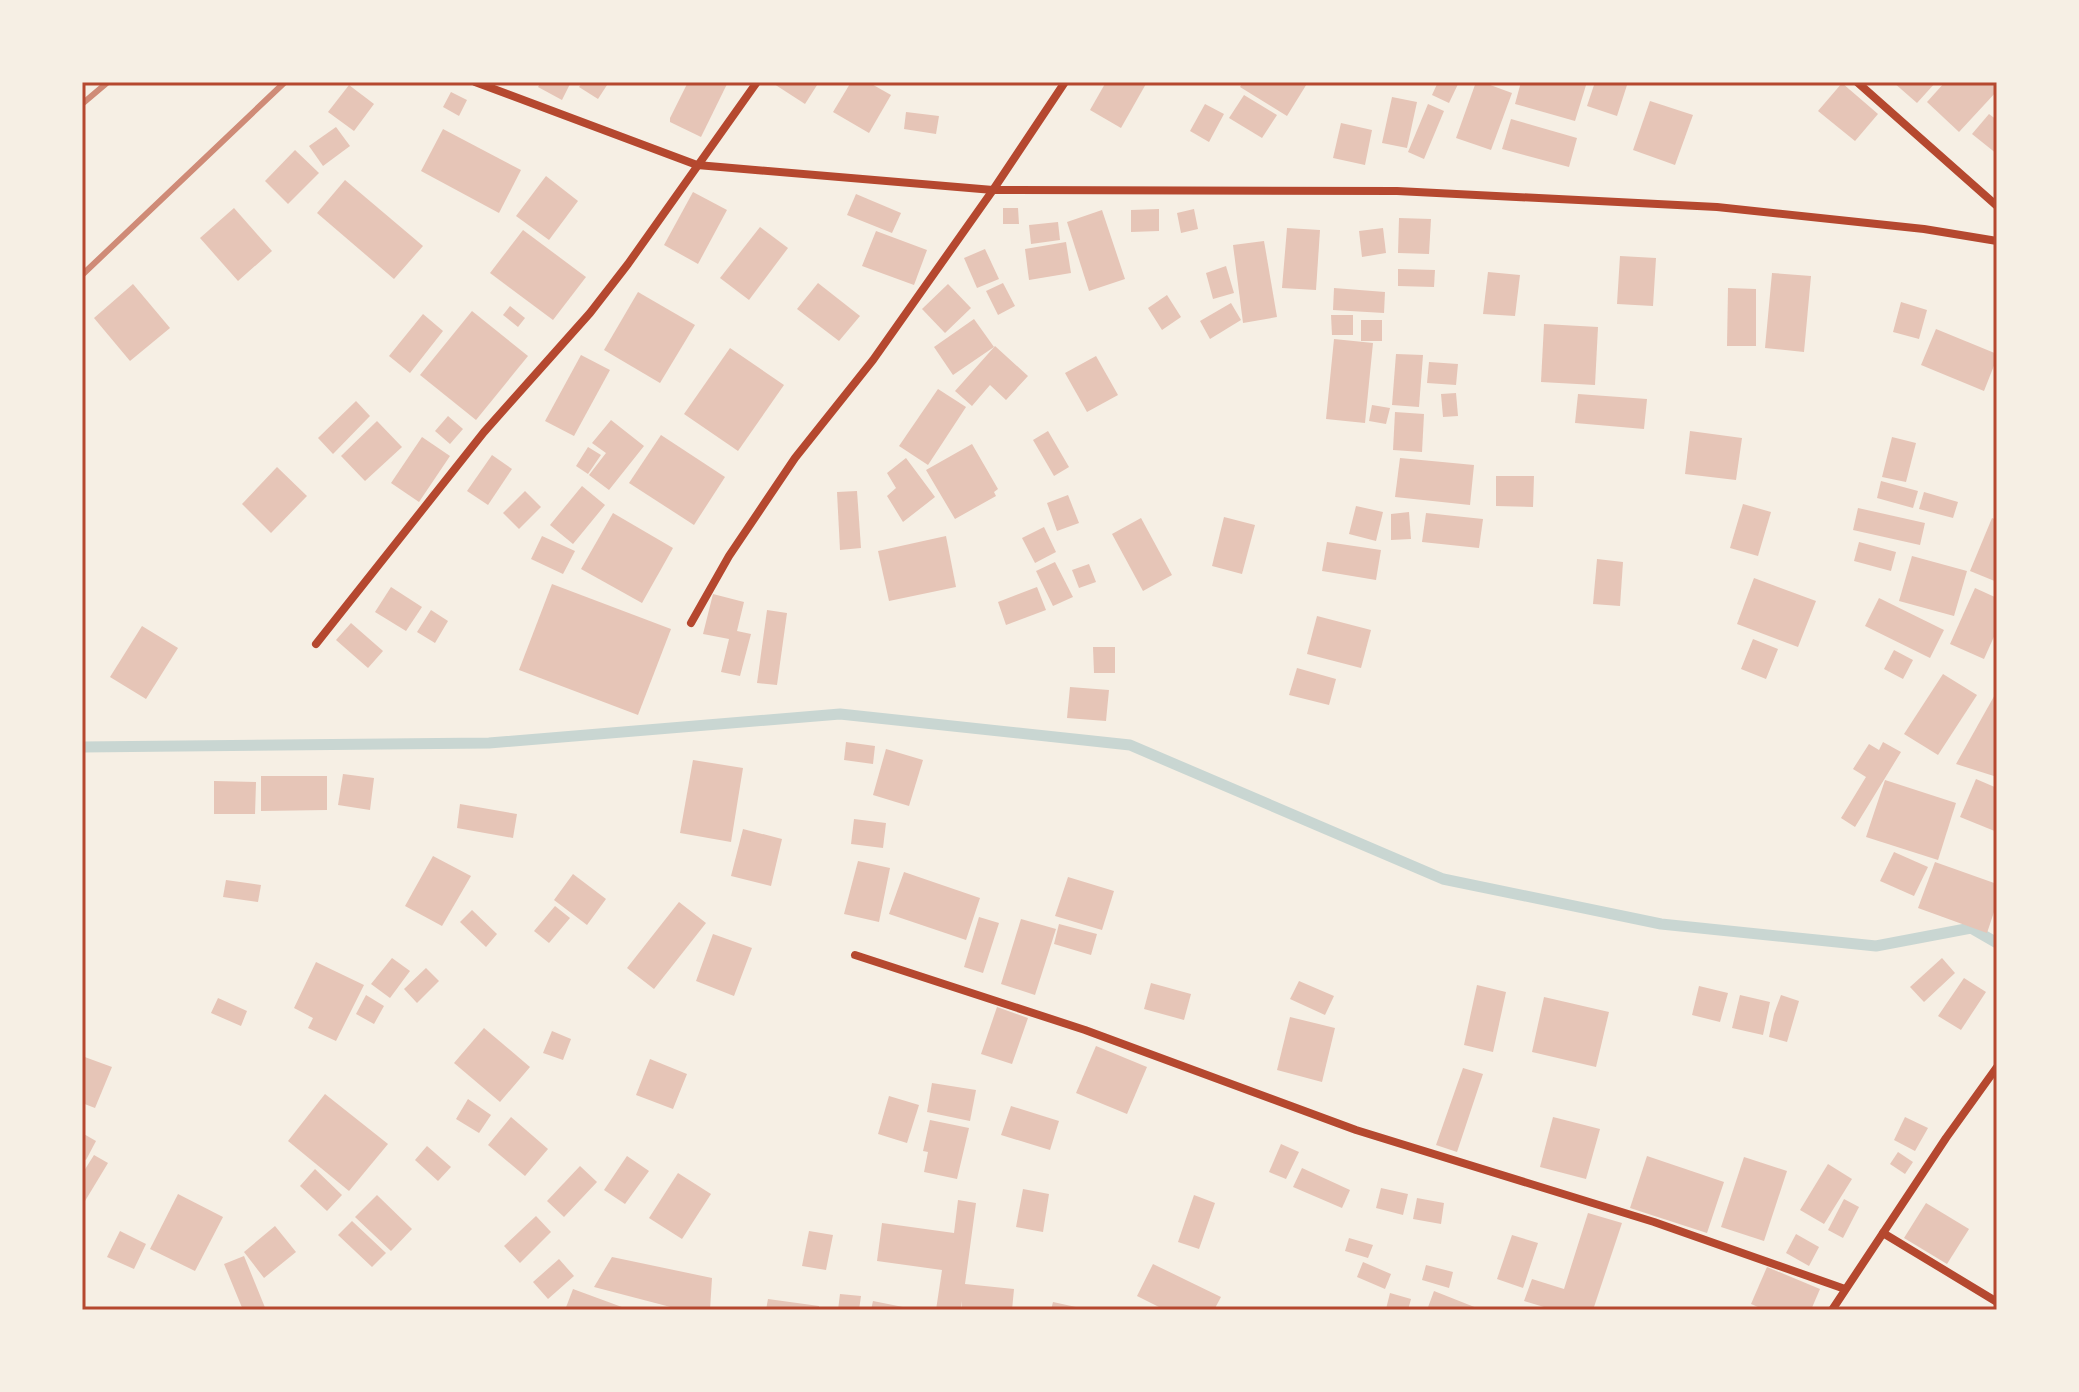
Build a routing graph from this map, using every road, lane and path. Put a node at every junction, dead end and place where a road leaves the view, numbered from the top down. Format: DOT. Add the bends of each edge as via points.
graph roads {
  1 [pos="475,82"];
  2 [pos="757,82"];
  3 [pos="1065,82"];
  4 [pos="1857,82"];
  5 [pos="697,165"];
  6 [pos="993,190"];
  7 [pos="1997,206"];
  8 [pos="1997,241"];
  9 [pos="691,623"];
  10 [pos="316,644"];
  11 [pos="855,955"];
  12 [pos="1997,1067"];
  13 [pos="1883,1233"];
  14 [pos="1845,1289"];
  15 [pos="1997,1302"];
  16 [pos="1832,1310"];
  1 -- 5 [label="street"];
  2 -- 5 [label="street"];
  3 -- 6 [label="street"];
  4 -- 7 [label="street"];
  5 -- 6 [label="street"];
  5 -- 10 [label="street" via="590,313 484,432"];
  6 -- 8 [label="street" via="1397,191 1717,207"];
  6 -- 9 [label="street" via="873,360 795,458"];
  11 -- 14 [label="street" via="1085,1030 1356,1130 1654,1222"];
  12 -- 13 [label="street"];
  13 -- 14 [label="street"];
  13 -- 15 [label="street"];
  14 -- 16 [label="street"];
}
